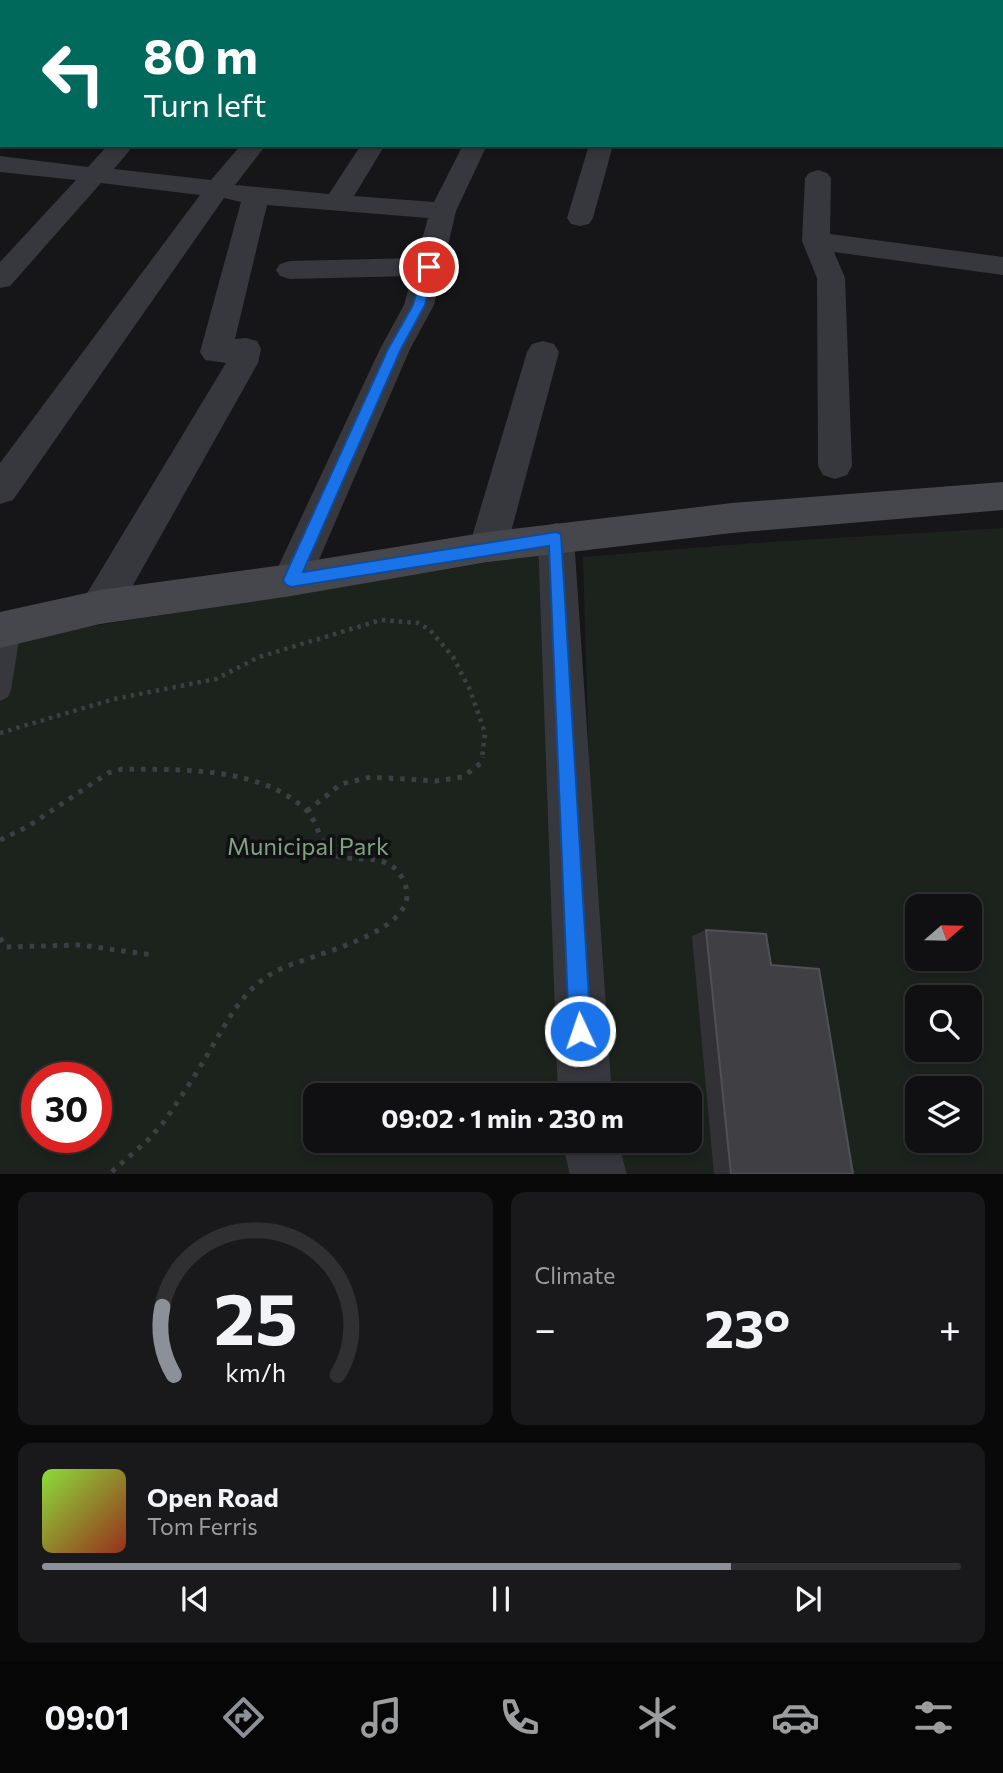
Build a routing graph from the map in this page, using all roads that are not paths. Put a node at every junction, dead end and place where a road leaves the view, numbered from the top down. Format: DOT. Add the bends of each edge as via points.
graph roads {
  1 [pos="120,147"];
  2 [pos="252,147"];
  3 [pos="372,147"];
  4 [pos="474,147"];
  5 [pos="600,147"];
  6 [pos="0,164"];
  7 [pos="94,176"];
  8 [pos="818,178"];
  9 [pos="218,189"];
  10 [pos="256,196"];
  11 [pos="336,203"];
  12 [pos="443,211"];
  13 [pos="580,218"];
  14 [pos="816,241"];
  15 [pos="0,243"];
  16 [pos="29,247"];
  17 [pos="1003,266"];
  18 [pos="429,267"];
  19 [pos="290,270"];
  20 [pos="0,279"];
  21 [pos="543,352"];
  22 [pos="835,466"];
  23 [pos="0,490"];
  24 [pos="1003,496"];
  25 [pos="556,538"];
  26 [pos="488,547"];
  27 [pos="291,580"];
  28 [pos="100,607"];
  29 [pos="5,629"];
  30 [pos="0,690"];
  31 [pos="584,1083"];
  32 [pos="593,1153"];
  33 [pos="599,1174"];
  1 -- 7 [label="street"];
  2 -- 9 [label="street"];
  3 -- 11 [label="street"];
  4 -- 12 [label="street"];
  5 -- 13 [label="street"];
  6 -- 7 [label="street"];
  7 -- 9 [label="street"];
  7 -- 16 [label="street"];
  8 -- 14 [label="street"];
  9 -- 10 [label="street"];
  9 -- 23 [label="street"];
  10 -- 11 [label="street"];
  10 -- 28 [label="street" via="216,352 246,349 242,363"];
  11 -- 12 [label="street"];
  12 -- 18 [label="street"];
  14 -- 17 [label="street"];
  14 -- 22 [label="street" via="831,278"];
  15 -- 16 [label="street"];
  16 -- 20 [label="street"];
  18 -- 19 [label="street"];
  18 -- 27 [label="street" via="419,305"];
  21 -- 26 [label="street"];
  24 -- 25 [label="street"];
  25 -- 26 [label="street"];
  25 -- 31 [label="street"];
  26 -- 27 [label="street"];
  27 -- 28 [label="street"];
  28 -- 29 [label="street"];
  29 -- 30 [label="lane"];
  32 -- 33 [label="street"];
}
